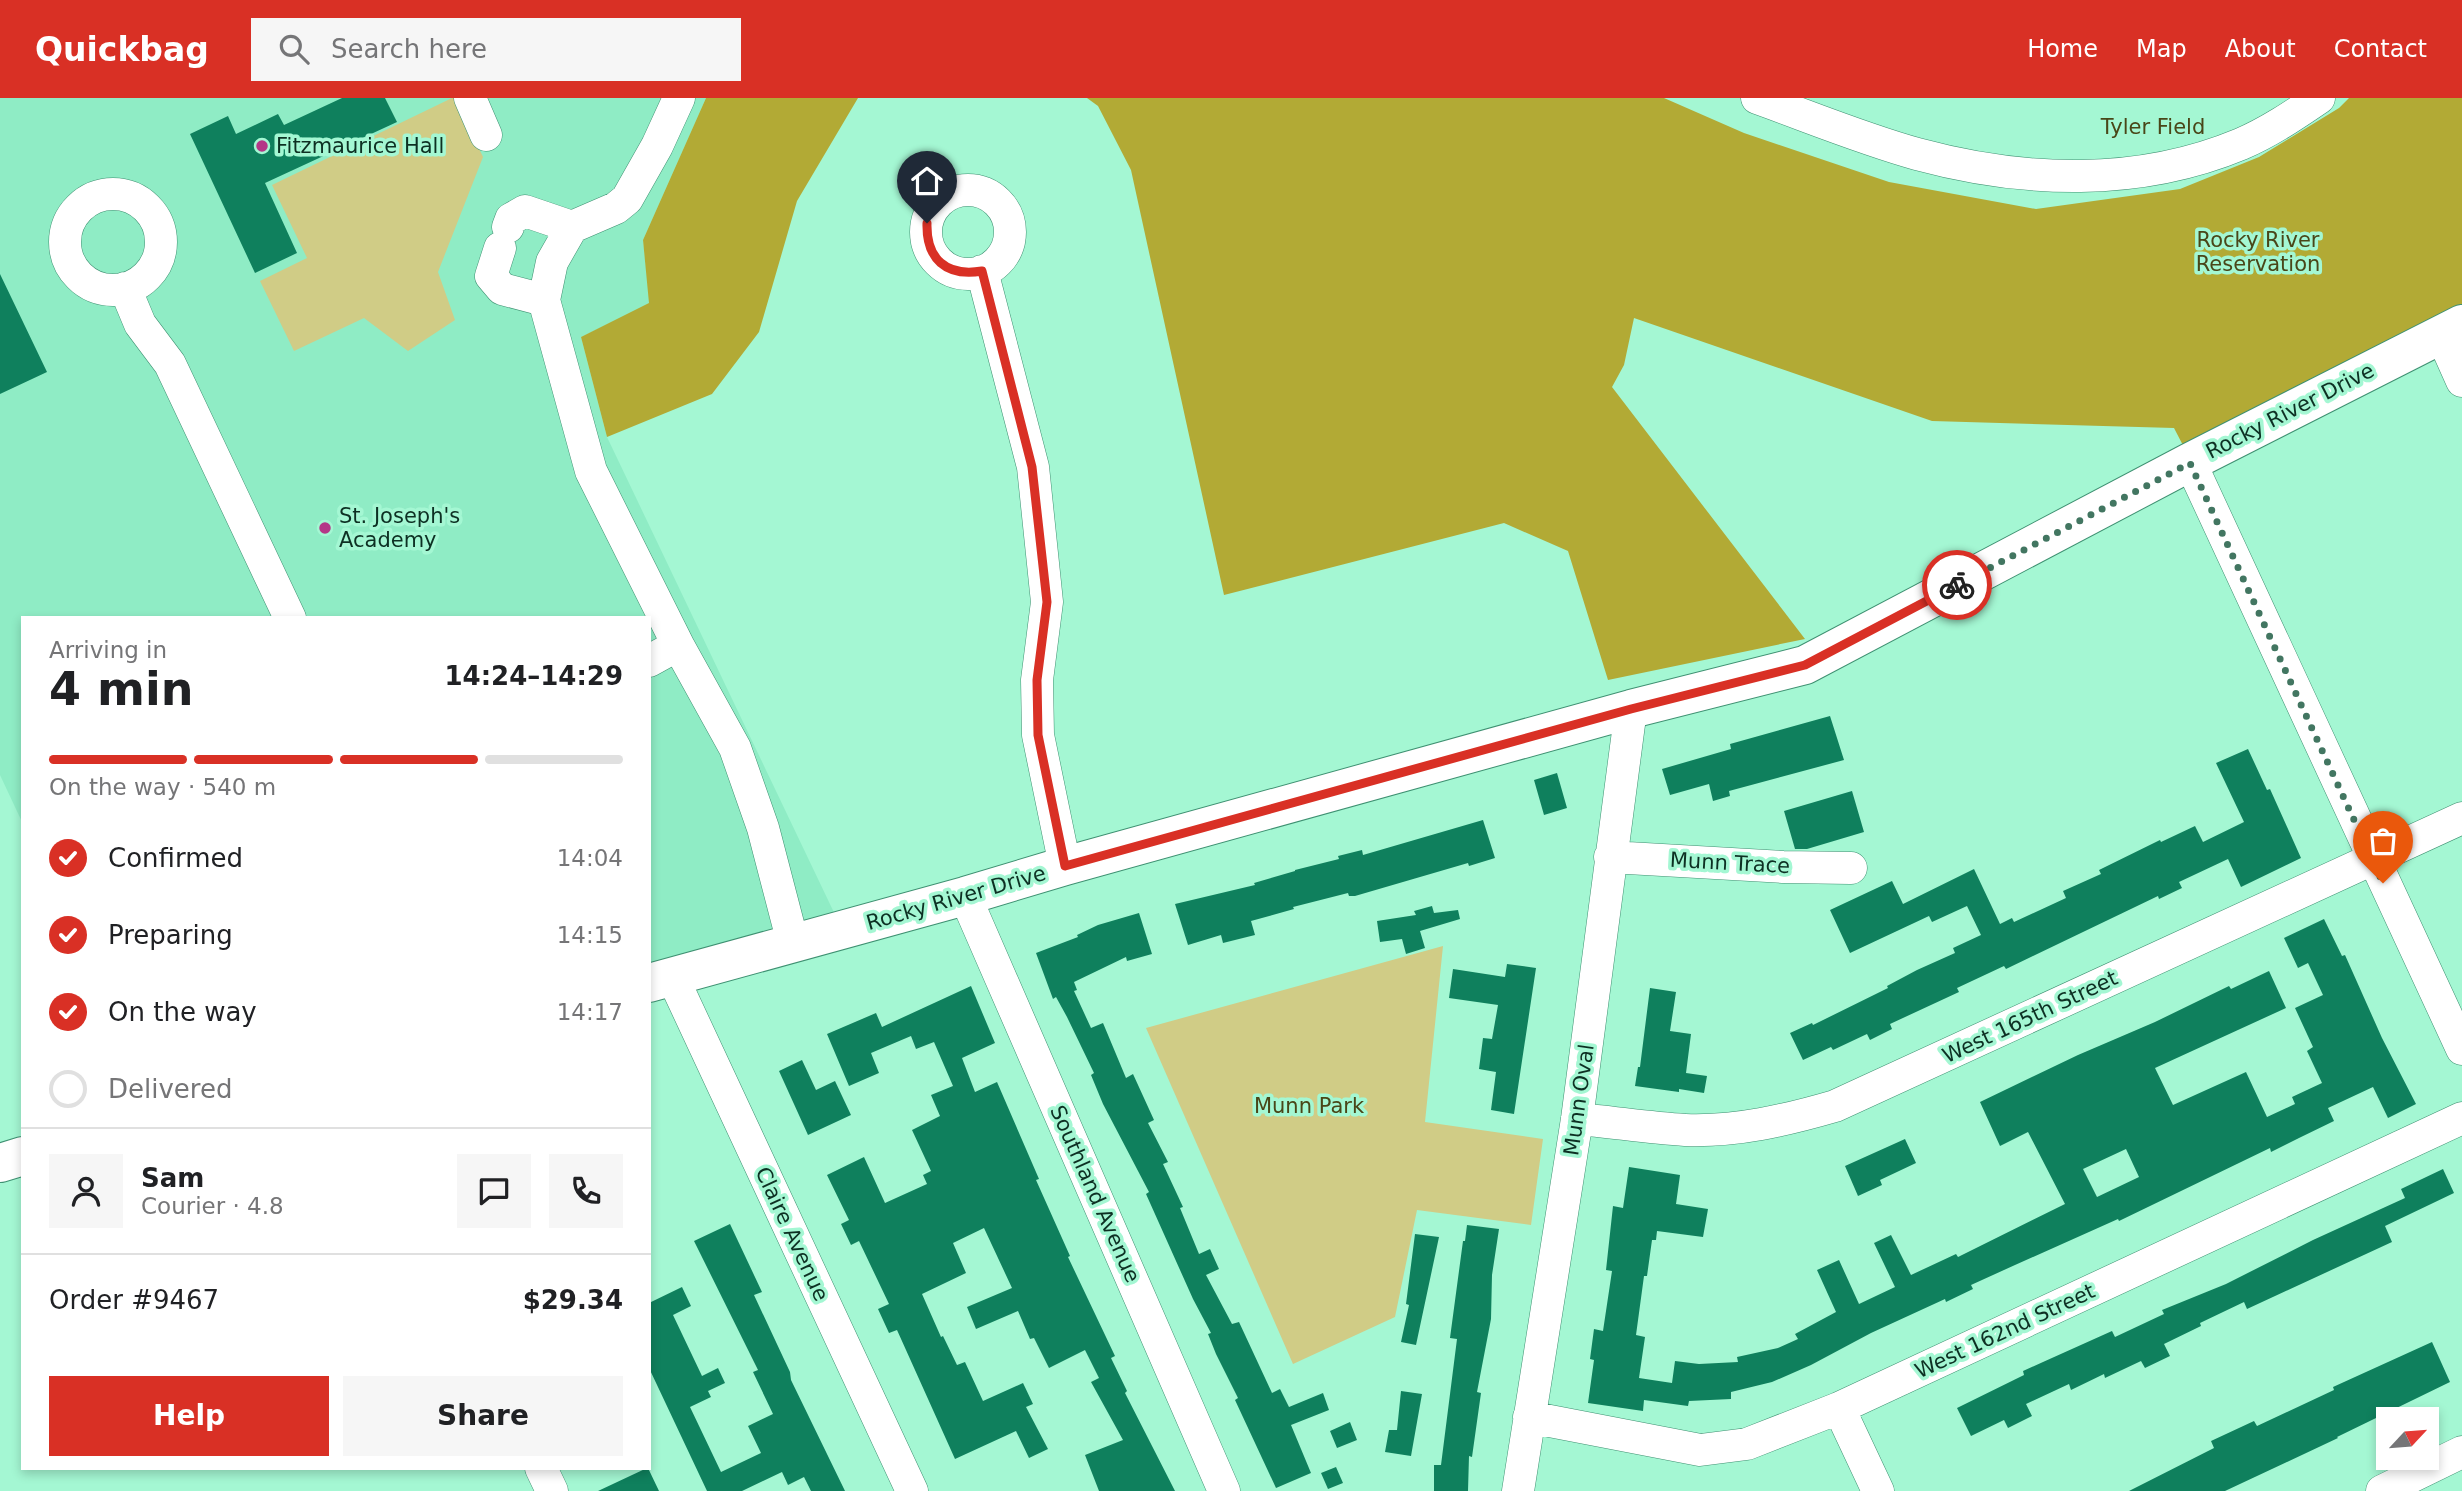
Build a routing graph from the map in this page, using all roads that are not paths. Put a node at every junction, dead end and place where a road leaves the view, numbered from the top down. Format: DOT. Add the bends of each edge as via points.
graph roads {
  1 [pos="470,98"];
  2 [pos="679,98"];
  3 [pos="1757,98"];
  4 [pos="2319,98"];
  5 [pos="486,135"];
  6 [pos="572,227"];
  7 [pos="982,271"];
  8 [pos="125,288"];
  9 [pos="544,300"];
  10 [pos="2457,327"];
  11 [pos="2462,381"];
  12 [pos="2190,463"];
  13 [pos="289,616"];
  14 [pos="678,645"];
  15 [pos="651,660"];
  16 [pos="1631,709"];
  17 [pos="2462,818"];
  18 [pos="1610,857"];
  19 [pos="2372,859"];
  20 [pos="1065,866"];
  21 [pos="1851,868"];
  22 [pos="965,896"];
  23 [pos="793,943"];
  24 [pos="661,979"];
  25 [pos="2462,1049"];
  26 [pos="2462,1118"];
  27 [pos="1577,1119"];
  28 [pos="21,1157"];
  29 [pos="0,1163"];
  30 [pos="1839,1408"];
  31 [pos="1529,1417"];
  32 [pos="2462,1452"];
  33 [pos="542,1470"];
  34 [pos="552,1491"];
  35 [pos="912,1491"];
  36 [pos="1224,1491"];
  37 [pos="1518,1491"];
  38 [pos="1878,1491"];
  39 [pos="2382,1491"];
  1 -- 5 [label="street"];
  2 -- 6 [label="street" via="627,199"];
  3 -- 4 [label="street" via="1916,154 1985,170 2045,176 2145,172 2190,161 2241,144"];
  6 -- 9 [label="street" via="552,262"];
  6 -- 9 [label="street" via="525,211 511,219 504,237 491,276 502,289"];
  7 -- 20 [label="street" via="1032,467 1047,602 1037,680 1038,735"];
  8 -- 13 [label="street" via="140,324 170,365"];
  9 -- 14 [label="street" via="591,471"];
  10 -- 11 [label="street"];
  10 -- 12 [label="main road, Rocky River Drive"];
  12 -- 16 [label="main road, Rocky River Drive" via="1805,665"];
  12 -- 19 [label="street"];
  14 -- 15 [label="street"];
  14 -- 23 [label="street" via="735,748 764,828"];
  16 -- 18 [label="street, Munn Oval"];
  16 -- 20 [label="main road, Rocky River Drive"];
  17 -- 19 [label="street, West 165th Street"];
  18 -- 21 [label="street, Munn Trace"];
  18 -- 27 [label="street, Munn Oval"];
  19 -- 25 [label="street"];
  19 -- 27 [label="street, West 165th Street" via="1835,1106 1753,1126 1687,1130"];
  20 -- 22 [label="main road, Rocky River Drive"];
  22 -- 23 [label="main road, Rocky River Drive"];
  22 -- 36 [label="street, Southland Avenue"];
  23 -- 24 [label="main road, Rocky River Drive"];
  24 -- 35 [label="street, Claire Avenue"];
  26 -- 30 [label="street, West 162nd Street"];
  27 -- 31 [label="street, Munn Oval"];
  28 -- 29 [label="main road"];
  30 -- 31 [label="street, West 162nd Street" via="1748,1444 1700,1450"];
  30 -- 38 [label="street"];
  31 -- 37 [label="street, Munn Oval"];
  32 -- 39 [label="street"];
  33 -- 34 [label="street"];
}
